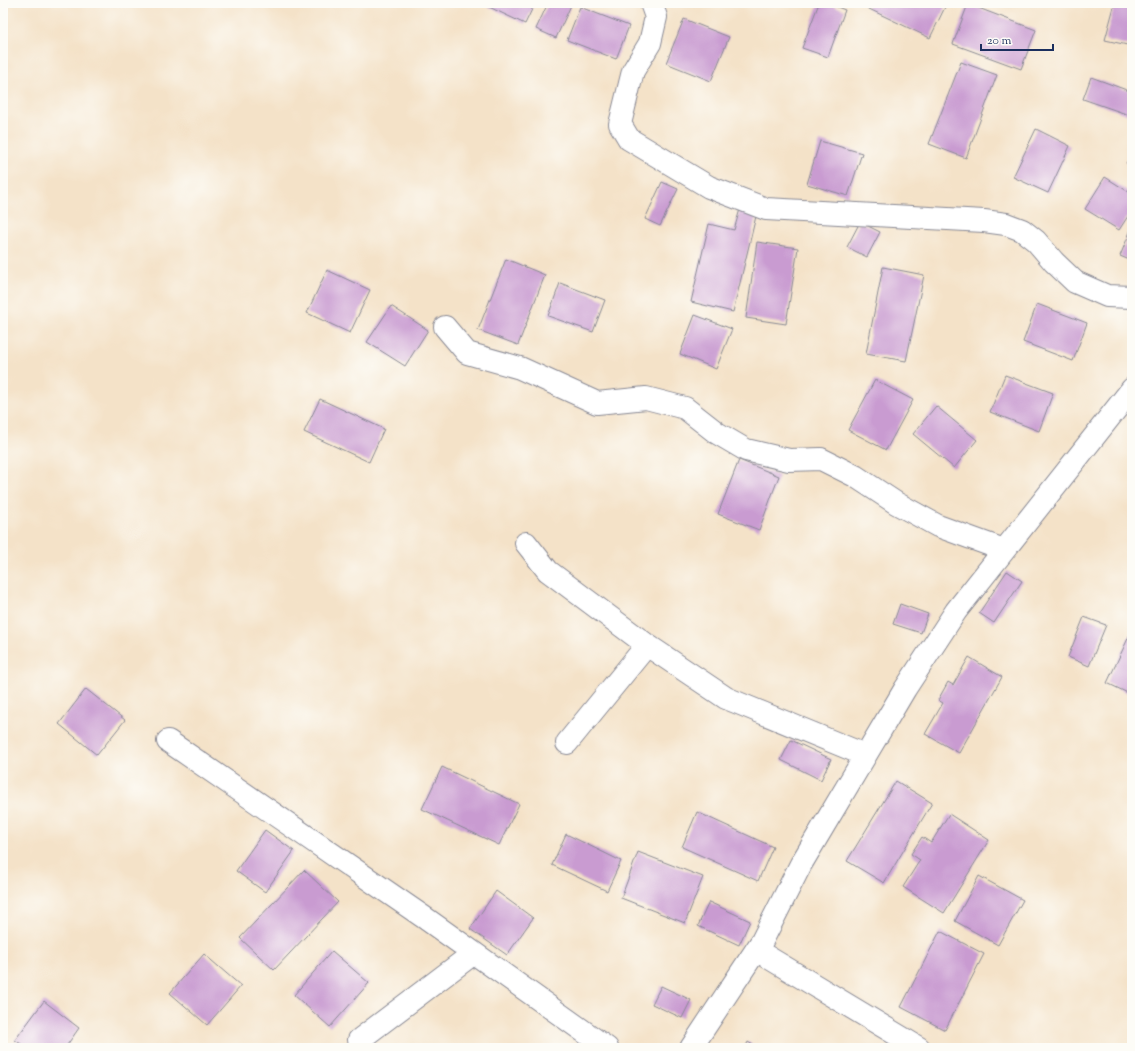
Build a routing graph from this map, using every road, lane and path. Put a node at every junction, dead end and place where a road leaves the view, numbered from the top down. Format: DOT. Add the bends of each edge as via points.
graph roads {
  1 [pos="651,3"];
  2 [pos="1132,297"];
  3 [pos="445,327"];
  4 [pos="1132,389"];
  5 [pos="526,543"];
  6 [pos="1004,550"];
  7 [pos="647,645"];
  8 [pos="168,742"];
  9 [pos="567,743"];
  10 [pos="866,755"];
  11 [pos="756,950"];
  12 [pos="474,953"];
  13 [pos="359,1040"];
  14 [pos="607,1048"];
  15 [pos="692,1048"];
  16 [pos="919,1048"];
  1 -- 2 [label="street" via="656,18 650,43 633,72 620,124 629,139 709,187 766,209 1006,224 1022,230 1036,241 1075,282 1108,296"];
  3 -- 6 [label="street" via="467,353 520,368 597,403 646,398 685,408 717,433 746,450 789,460 821,459 855,476 938,526"];
  4 -- 6 [label="street"];
  5 -- 7 [label="street" via="548,571"];
  6 -- 10 [label="street" via="956,611"];
  7 -- 9 [label="street"];
  7 -- 10 [label="street" via="726,698"];
  8 -- 12 [label="street"];
  10 -- 11 [label="street" via="801,864"];
  11 -- 15 [label="street"];
  11 -- 16 [label="street"];
  12 -- 13 [label="street"];
  12 -- 14 [label="street"];
}
